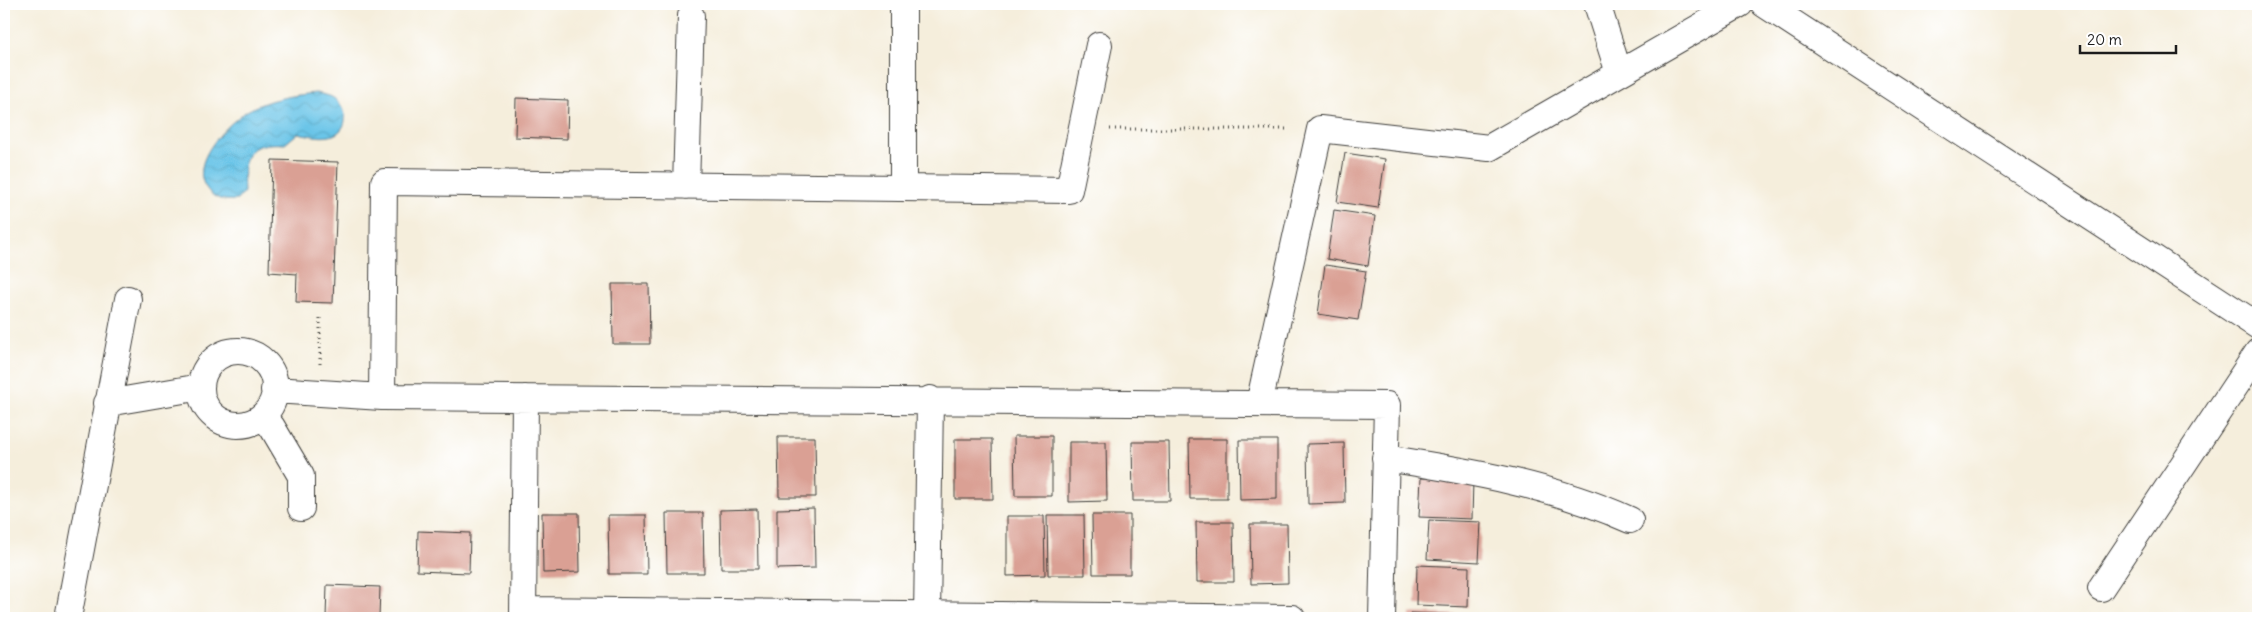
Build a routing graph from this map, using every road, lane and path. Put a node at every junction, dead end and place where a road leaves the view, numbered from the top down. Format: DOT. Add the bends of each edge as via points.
graph roads {
  1 [pos="903,4"];
  2 [pos="1596,4"];
  3 [pos="1740,4"];
  4 [pos="1764,4"];
  5 [pos="691,16"];
  6 [pos="1099,44"];
  7 [pos="1619,73"];
  8 [pos="1082,129"];
  9 [pos="1320,129"];
  10 [pos="686,186"];
  11 [pos="903,188"];
  12 [pos="128,299"];
  13 [pos="320,317"];
  14 [pos="2258,326"];
  15 [pos="2258,352"];
  16 [pos="201,387"];
  17 [pos="274,390"];
  18 [pos="320,392"];
  19 [pos="382,396"];
  20 [pos="524,398"];
  21 [pos="930,399"];
  22 [pos="107,403"];
  23 [pos="1259,404"];
  24 [pos="262,416"];
  25 [pos="1385,458"];
  26 [pos="301,508"];
  27 [pos="1630,520"];
  28 [pos="2101,588"];
  29 [pos="523,614"];
  30 [pos="927,616"];
  31 [pos="68,618"];
  32 [pos="1292,618"];
  33 [pos="1382,618"];
  1 -- 11 [label="street"];
  2 -- 7 [label="street"];
  3 -- 7 [label="street"];
  4 -- 14 [label="street"];
  5 -- 10 [label="street"];
  6 -- 8 [label="street"];
  7 -- 9 [label="street" via="1489,148"];
  8 -- 9 [label="path"];
  8 -- 11 [label="street" via="1069,190"];
  9 -- 23 [label="street"];
  10 -- 11 [label="street"];
  10 -- 19 [label="street" via="384,182"];
  12 -- 22 [label="street"];
  13 -- 18 [label="path"];
  15 -- 28 [label="street"];
  16 -- 17 [label="street" via="204,372 211,362 232,351 244,351 265,362 272,372"];
  16 -- 22 [label="street"];
  16 -- 24 [label="street" via="207,408 226,423 251,423"];
  17 -- 18 [label="street"];
  17 -- 24 [label="street" via="270,407"];
  18 -- 19 [label="street"];
  19 -- 20 [label="street"];
  20 -- 21 [label="street"];
  20 -- 29 [label="street"];
  21 -- 23 [label="street"];
  21 -- 30 [label="street"];
  22 -- 31 [label="street"];
  23 -- 25 [label="street" via="1387,405"];
  24 -- 26 [label="street" via="301,476"];
  25 -- 27 [label="street" via="1465,470 1526,484 1594,504"];
  25 -- 33 [label="street"];
  29 -- 30 [label="street"];
  30 -- 32 [label="street"];
}
